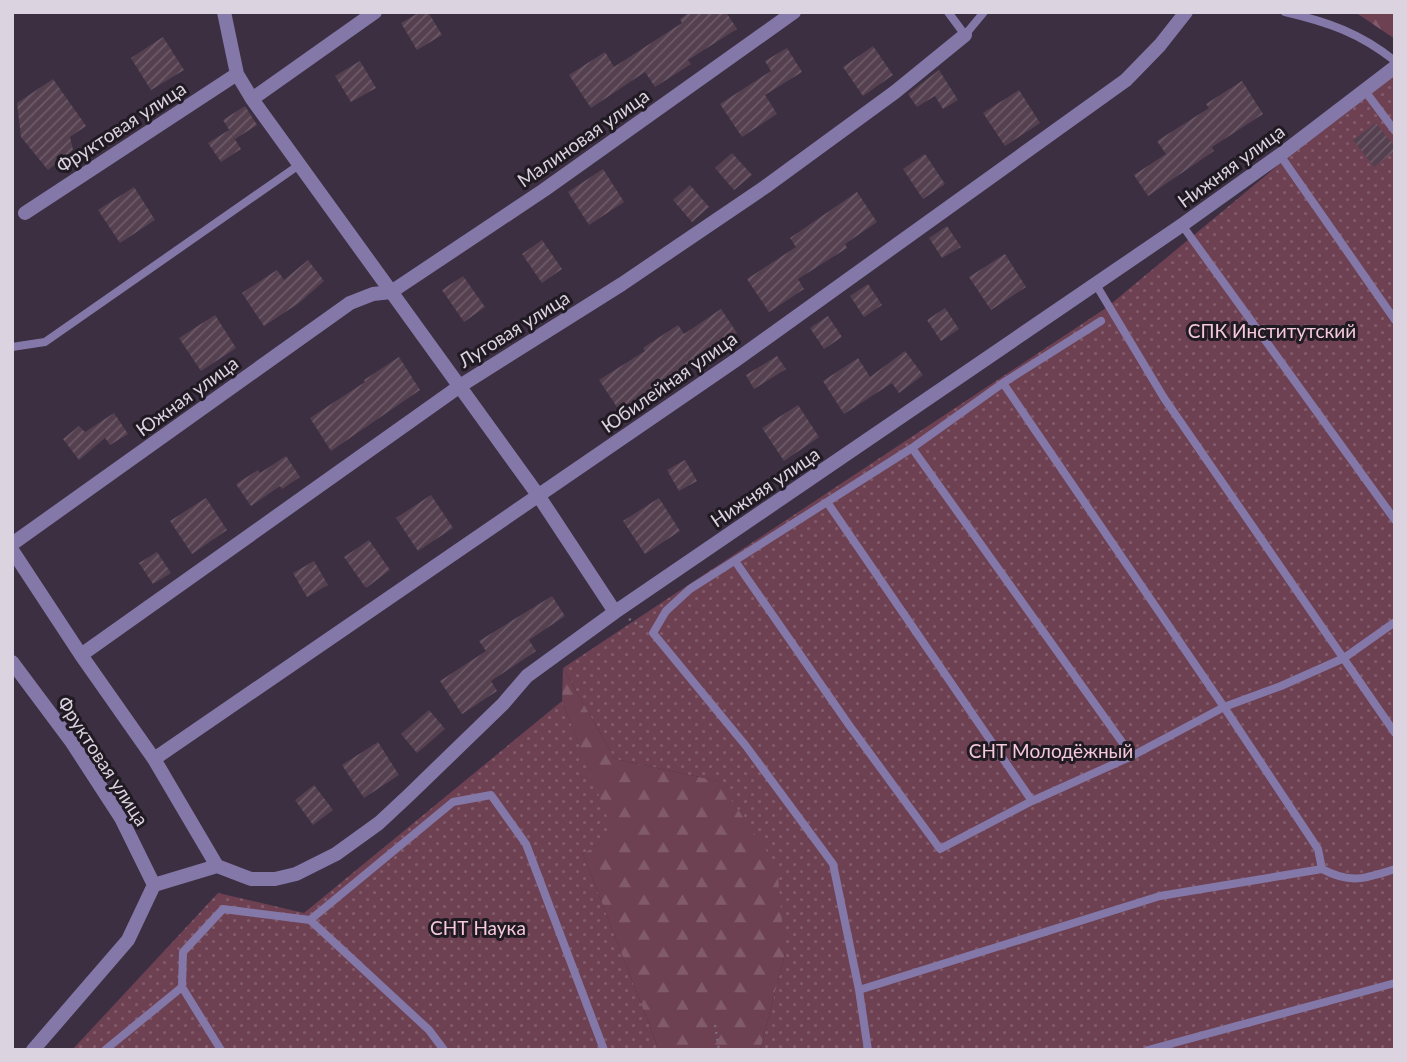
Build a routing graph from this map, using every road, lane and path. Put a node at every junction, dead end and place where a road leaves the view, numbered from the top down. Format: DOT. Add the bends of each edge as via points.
graph roads {
  1 [pos="224,12"];
  2 [pos="375,12"];
  3 [pos="794,12"];
  4 [pos="948,12"];
  5 [pos="984,12"];
  6 [pos="1186,12"];
  7 [pos="1285,12"];
  8 [pos="965,35"];
  9 [pos="1395,61"];
  10 [pos="1395,67"];
  11 [pos="237,74"];
  12 [pos="1365,91"];
  13 [pos="252,99"];
  14 [pos="1395,131"];
  15 [pos="1280,155"];
  16 [pos="299,165"];
  17 [pos="25,213"];
  18 [pos="1182,225"];
  19 [pos="1095,283"];
  20 [pos="391,292"];
  21 [pos="1395,320"];
  22 [pos="1101,321"];
  23 [pos="12,347"];
  24 [pos="1003,383"];
  25 [pos="460,386"];
  26 [pos="912,448"];
  27 [pos="538,495"];
  28 [pos="827,502"];
  29 [pos="1395,520"];
  30 [pos="12,544"];
  31 [pos="12,550"];
  32 [pos="735,561"];
  33 [pos="615,612"];
  34 [pos="1395,622"];
  35 [pos="653,633"];
  36 [pos="81,655"];
  37 [pos="1344,659"];
  38 [pos="12,662"];
  39 [pos="1224,707"];
  40 [pos="1395,733"];
  41 [pos="1132,756"];
  42 [pos="154,759"];
  43 [pos="1032,801"];
  44 [pos="217,866"];
  45 [pos="1322,869"];
  46 [pos="1395,869"];
  47 [pos="154,885"];
  48 [pos="310,920"];
  49 [pos="1395,983"];
  50 [pos="182,987"];
  51 [pos="859,990"];
  52 [pos="715,1024"];
  53 [pos="33,1050"];
  54 [pos="105,1050"];
  55 [pos="221,1050"];
  56 [pos="444,1050"];
  57 [pos="604,1050"];
  58 [pos="719,1050"];
  59 [pos="868,1050"];
  60 [pos="1148,1050"];
  1 -- 11 [label="street"];
  2 -- 13 [label="street"];
  3 -- 20 [label="street, Малиновая улица" via="544,190"];
  4 -- 8 [label="lane"];
  5 -- 8 [label="lane"];
  6 -- 27 [label="street, Юбилейная улица" via="1126,80 736,360"];
  7 -- 9 [label="lane" via="1331,23"];
  8 -- 25 [label="street, Луговая улица" via="765,187"];
  10 -- 12 [label="street, Нижняя улица"];
  11 -- 13 [label="street"];
  11 -- 17 [label="street, Фруктовая улица"];
  12 -- 14 [label="lane"];
  12 -- 15 [label="street, Нижняя улица"];
  13 -- 16 [label="street"];
  15 -- 18 [label="street, Нижняя улица"];
  15 -- 21 [label="lane"];
  16 -- 20 [label="street"];
  16 -- 23 [label="lane" via="44,342"];
  18 -- 19 [label="street, Нижняя улица"];
  18 -- 29 [label="lane"];
  19 -- 33 [label="street, Нижняя улица"];
  19 -- 37 [label="lane" via="1164,398"];
  20 -- 25 [label="street"];
  20 -- 30 [label="street, Южная улица" via="350,303"];
  22 -- 24 [label="lane"];
  24 -- 26 [label="lane"];
  24 -- 39 [label="lane"];
  25 -- 27 [label="street"];
  25 -- 36 [label="street, Луговая улица"];
  26 -- 28 [label="lane"];
  26 -- 41 [label="lane"];
  27 -- 33 [label="street"];
  27 -- 42 [label="street, Юбилейная улица"];
  28 -- 32 [label="lane"];
  28 -- 43 [label="lane"];
  31 -- 36 [label="street"];
  32 -- 35 [label="lane" via="690,589"];
  32 -- 43 [label="lane" via="940,849"];
  33 -- 35 [label="path"];
  33 -- 44 [label="street, Нижняя улица" via="527,676 503,705 379,823 336,854 296,874 261,880"];
  34 -- 37 [label="lane"];
  35 -- 51 [label="lane" via="833,864"];
  36 -- 42 [label="street"];
  37 -- 39 [label="lane"];
  37 -- 40 [label="lane"];
  38 -- 47 [label="street, Фруктовая улица" via="121,818"];
  39 -- 41 [label="lane"];
  39 -- 45 [label="lane" via="1318,849"];
  41 -- 43 [label="lane"];
  42 -- 44 [label="street"];
  44 -- 47 [label="street"];
  45 -- 46 [label="lane" via="1340,878 1370,877"];
  45 -- 51 [label="lane" via="1160,895"];
  47 -- 53 [label="street" via="128,940"];
  48 -- 50 [label="lane" via="223,909 183,952"];
  48 -- 56 [label="lane" via="429,1030"];
  48 -- 57 [label="lane" via="453,802 491,795 526,844"];
  49 -- 60 [label="lane"];
  50 -- 54 [label="lane"];
  50 -- 55 [label="lane"];
  51 -- 59 [label="lane"];
  52 -- 58 [label="path"];
}
